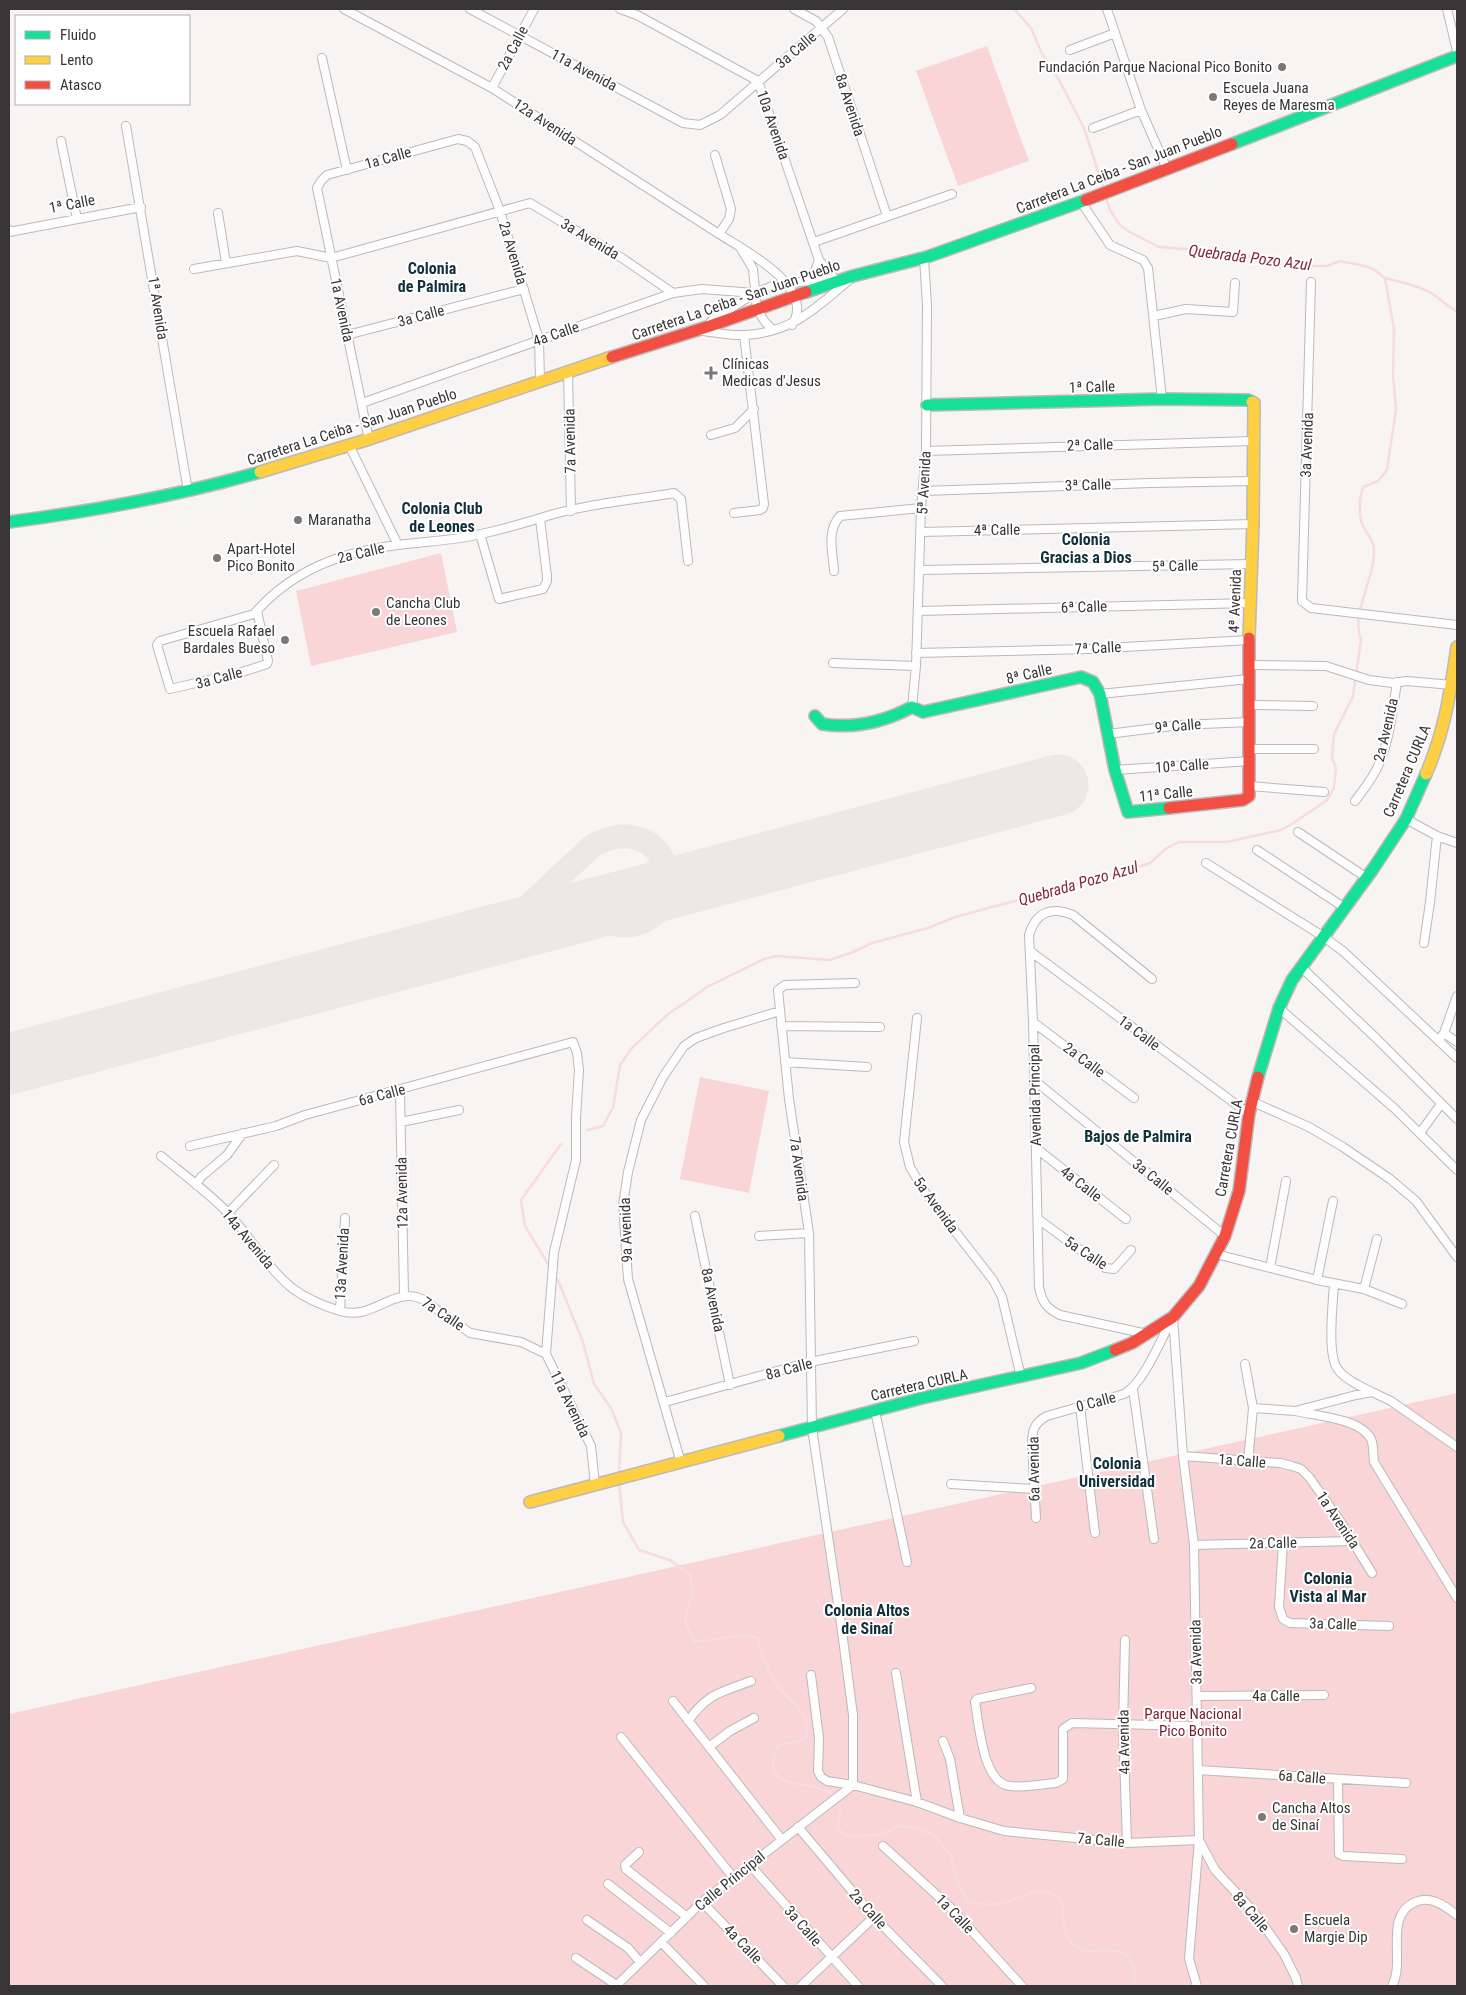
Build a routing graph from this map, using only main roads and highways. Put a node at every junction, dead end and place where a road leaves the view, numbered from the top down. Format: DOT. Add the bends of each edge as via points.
graph roads {
  1 [pos="1457,56"];
  2 [pos="927,405"];
  3 [pos="1255,407"];
  4 [pos="9,522"];
  5 [pos="1457,653"];
  6 [pos="1453,705"];
  7 [pos="816,716"];
  8 [pos="1115,770"];
  9 [pos="1249,791"];
  10 [pos="530,1502"];
  1 -- 4 [label="main road, Carretera La Ceiba - San Juan Pueblo" via="1081,202 924,258 853,276 350,446 266,472 188,491 103,509"];
  2 -- 3 [label="main road, 1ª Calle" via="1162,399 1248,400"];
  3 -- 9 [label="main road, 4ª Avenida"];
  5 -- 6 [label="main road, Carretera CURLA" via="1452,685"];
  6 -- 10 [label="main road, Carretera CURLA" via="1406,819 1292,980 1279,1008 1249,1114 1238,1192 1225,1236 1199,1286 1173,1317 1132,1343 1081,1363 922,1398"];
  7 -- 8 [label="main road, 8ª Calle" via="822,724 834,727 862,724 895,716 912,707 923,712 1081,677 1091,679 1100,694"];
  8 -- 9 [label="main road, 11ª Calle" via="1129,812 1243,800"];
}
